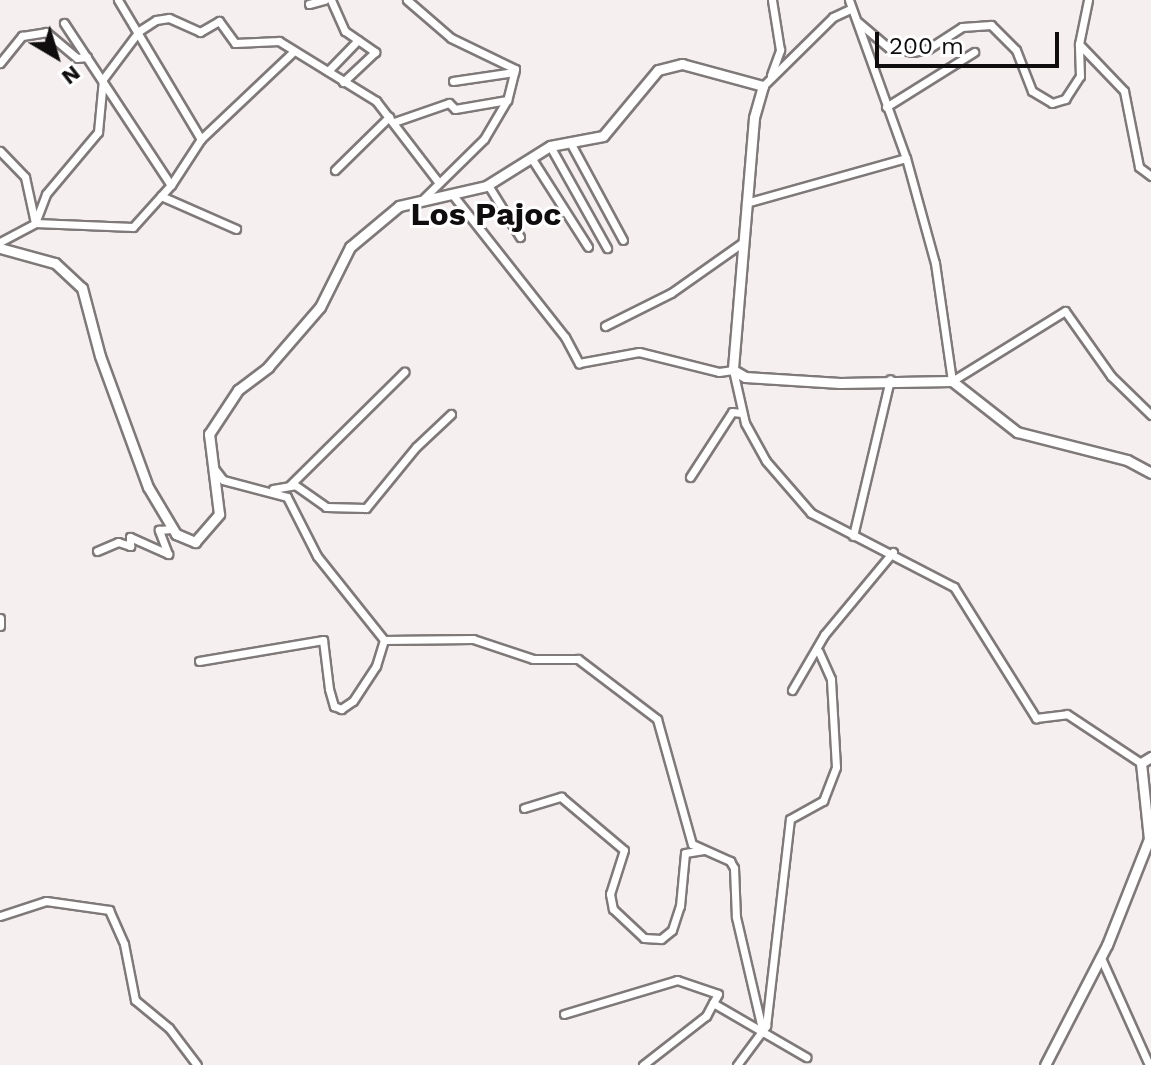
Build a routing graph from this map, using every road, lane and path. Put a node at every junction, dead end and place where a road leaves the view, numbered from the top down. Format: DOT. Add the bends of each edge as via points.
graph roads {
  1 [pos="118,0"];
  2 [pos="310,0"];
  3 [pos="324,0"];
  4 [pos="331,0"];
  5 [pos="407,0"];
  6 [pos="772,0"];
  7 [pos="849,0"];
  8 [pos="1088,0"];
  9 [pos="850,9"];
  10 [pos="857,21"];
  11 [pos="64,23"];
  12 [pos="139,31"];
  13 [pos="358,40"];
  14 [pos="1079,44"];
  15 [pos="294,51"];
  16 [pos="974,52"];
  17 [pos="87,57"];
  18 [pos="0,63"];
  19 [pos="328,71"];
  20 [pos="514,72"];
  21 [pos="770,77"];
  22 [pos="103,79"];
  23 [pos="453,81"];
  24 [pos="343,82"];
  25 [pos="763,86"];
  26 [pos="507,100"];
  27 [pos="886,107"];
  28 [pos="392,120"];
  29 [pos="201,139"];
  30 [pos="571,144"];
  31 [pos="550,146"];
  32 [pos="0,151"];
  33 [pos="906,158"];
  34 [pos="532,159"];
  35 [pos="335,170"];
  36 [pos="1151,176"];
  37 [pos="439,183"];
  38 [pos="171,185"];
  39 [pos="488,185"];
  40 [pos="452,194"];
  41 [pos="161,196"];
  42 [pos="424,198"];
  43 [pos="746,203"];
  44 [pos="35,223"];
  45 [pos="236,229"];
  46 [pos="520,237"];
  47 [pos="623,240"];
  48 [pos="742,243"];
  49 [pos="0,245"];
  50 [pos="588,247"];
  51 [pos="607,248"];
  52 [pos="605,326"];
  53 [pos="733,370"];
  54 [pos="404,372"];
  55 [pos="890,379"];
  56 [pos="952,381"];
  57 [pos="742,413"];
  58 [pos="451,414"];
  59 [pos="1151,415"];
  60 [pos="210,463"];
  61 [pos="1151,473"];
  62 [pos="690,477"];
  63 [pos="290,485"];
  64 [pos="270,489"];
  65 [pos="171,529"];
  66 [pos="853,536"];
  67 [pos="97,551"];
  68 [pos="893,552"];
  69 [pos="0,618"];
  70 [pos="0,626"];
  71 [pos="384,640"];
  72 [pos="819,652"];
  73 [pos="199,661"];
  74 [pos="792,690"];
  75 [pos="1151,757"];
  76 [pos="1141,763"];
  77 [pos="524,808"];
  78 [pos="1150,839"];
  79 [pos="706,850"];
  80 [pos="0,916"];
  81 [pos="1101,958"];
  82 [pos="713,1003"];
  83 [pos="564,1014"];
  84 [pos="763,1033"];
  85 [pos="806,1057"];
  86 [pos="197,1065"];
  87 [pos="643,1065"];
  88 [pos="737,1065"];
  89 [pos="1045,1065"];
  90 [pos="1149,1065"];
  1 -- 12 [label="street"];
  2 -- 3 [label="street"];
  4 -- 13 [label="street" via="345,31"];
  5 -- 20 [label="street" via="451,38"];
  6 -- 21 [label="street" via="780,50"];
  7 -- 9 [label="street"];
  8 -- 14 [label="street"];
  9 -- 10 [label="street"];
  9 -- 21 [label="street" via="833,17"];
  10 -- 14 [label="street" via="890,49 913,52 928,49 962,27 991,25 1016,50 1032,91 1052,103 1074,90 1080,76"];
  10 -- 27 [label="street"];
  11 -- 17 [label="street"];
  12 -- 15 [label="street" via="169,18 200,32 219,21 235,43 279,41"];
  12 -- 22 [label="street"];
  12 -- 29 [label="street"];
  13 -- 19 [label="street"];
  13 -- 24 [label="street" via="375,52"];
  14 -- 36 [label="street" via="1124,91 1139,167"];
  15 -- 19 [label="street"];
  15 -- 29 [label="street"];
  16 -- 27 [label="street"];
  17 -- 18 [label="street" via="77,58 46,32 22,36"];
  17 -- 22 [label="street"];
  19 -- 24 [label="street"];
  20 -- 23 [label="street"];
  20 -- 26 [label="street"];
  21 -- 25 [label="street"];
  22 -- 38 [label="street"];
  22 -- 44 [label="street" via="98,132 46,194"];
  24 -- 28 [label="street" via="376,101"];
  25 -- 30 [label="street" via="672,64 640,86 627,111 603,136"];
  25 -- 43 [label="street" via="754,118"];
  26 -- 28 [label="street" via="455,109 449,103"];
  26 -- 37 [label="street" via="470,156"];
  27 -- 33 [label="street"];
  28 -- 35 [label="street"];
  28 -- 37 [label="street"];
  29 -- 38 [label="street"];
  30 -- 31 [label="street"];
  30 -- 47 [label="street"];
  31 -- 34 [label="street"];
  31 -- 51 [label="street"];
  32 -- 44 [label="street" via="25,177"];
  33 -- 43 [label="street"];
  33 -- 56 [label="street" via="935,263"];
  34 -- 39 [label="street"];
  34 -- 50 [label="street"];
  37 -- 42 [label="street"];
  38 -- 41 [label="street"];
  39 -- 40 [label="street"];
  39 -- 46 [label="street"];
  40 -- 42 [label="street"];
  40 -- 53 [label="street" via="565,337 579,363 639,352 719,372"];
  41 -- 44 [label="street" via="133,227 63,220"];
  41 -- 45 [label="street"];
  42 -- 60 [label="street" via="399,206 350,247 320,307 221,412 209,434"];
  43 -- 48 [label="street"];
  44 -- 49 [label="street"];
  48 -- 52 [label="street" via="671,293"];
  48 -- 53 [label="street"];
  49 -- 65 [label="street" via="55,263 82,288 100,356 148,487"];
  53 -- 55 [label="street" via="745,377 793,380"];
  53 -- 57 [label="street"];
  54 -- 63 [label="street"];
  55 -- 56 [label="street"];
  55 -- 66 [label="street"];
  56 -- 59 [label="street" via="1065,311 1111,376"];
  56 -- 61 [label="street" via="1017,432 1127,460"];
  57 -- 62 [label="street" via="732,412"];
  57 -- 66 [label="street" via="766,461 811,513"];
  58 -- 63 [label="street" via="366,508 326,507"];
  60 -- 64 [label="street" via="223,480"];
  60 -- 65 [label="street" via="219,514 195,542"];
  63 -- 64 [label="street"];
  64 -- 71 [label="street" via="287,497 317,556"];
  65 -- 67 [label="street" via="159,530 168,554 130,537 130,546 118,542"];
  66 -- 68 [label="street"];
  68 -- 74 [label="street" via="824,635"];
  68 -- 76 [label="street" via="954,587 1036,718 1067,714"];
  69 -- 70 [label="street"];
  71 -- 73 [label="street" via="376,666 353,701 341,709 334,706 329,689 323,640"];
  71 -- 79 [label="street" via="473,639 533,659 578,659 657,719 687,832 692,844"];
  72 -- 84 [label="street" via="831,679 836,767 823,801 790,819"];
  75 -- 76 [label="street"];
  76 -- 78 [label="street"];
  77 -- 79 [label="street" via="561,797 624,850 610,894 613,909 644,938 661,939 672,930 685,853"];
  78 -- 81 [label="street"];
  79 -- 84 [label="street" via="734,868 736,917"];
  80 -- 86 [label="street" via="46,901 109,910 124,944 135,1000 169,1028"];
  81 -- 89 [label="street"];
  81 -- 90 [label="street"];
  82 -- 83 [label="street" via="718,994 677,980"];
  82 -- 84 [label="street"];
  82 -- 87 [label="street" via="706,1016"];
  84 -- 85 [label="street"];
  84 -- 88 [label="street"];
}
